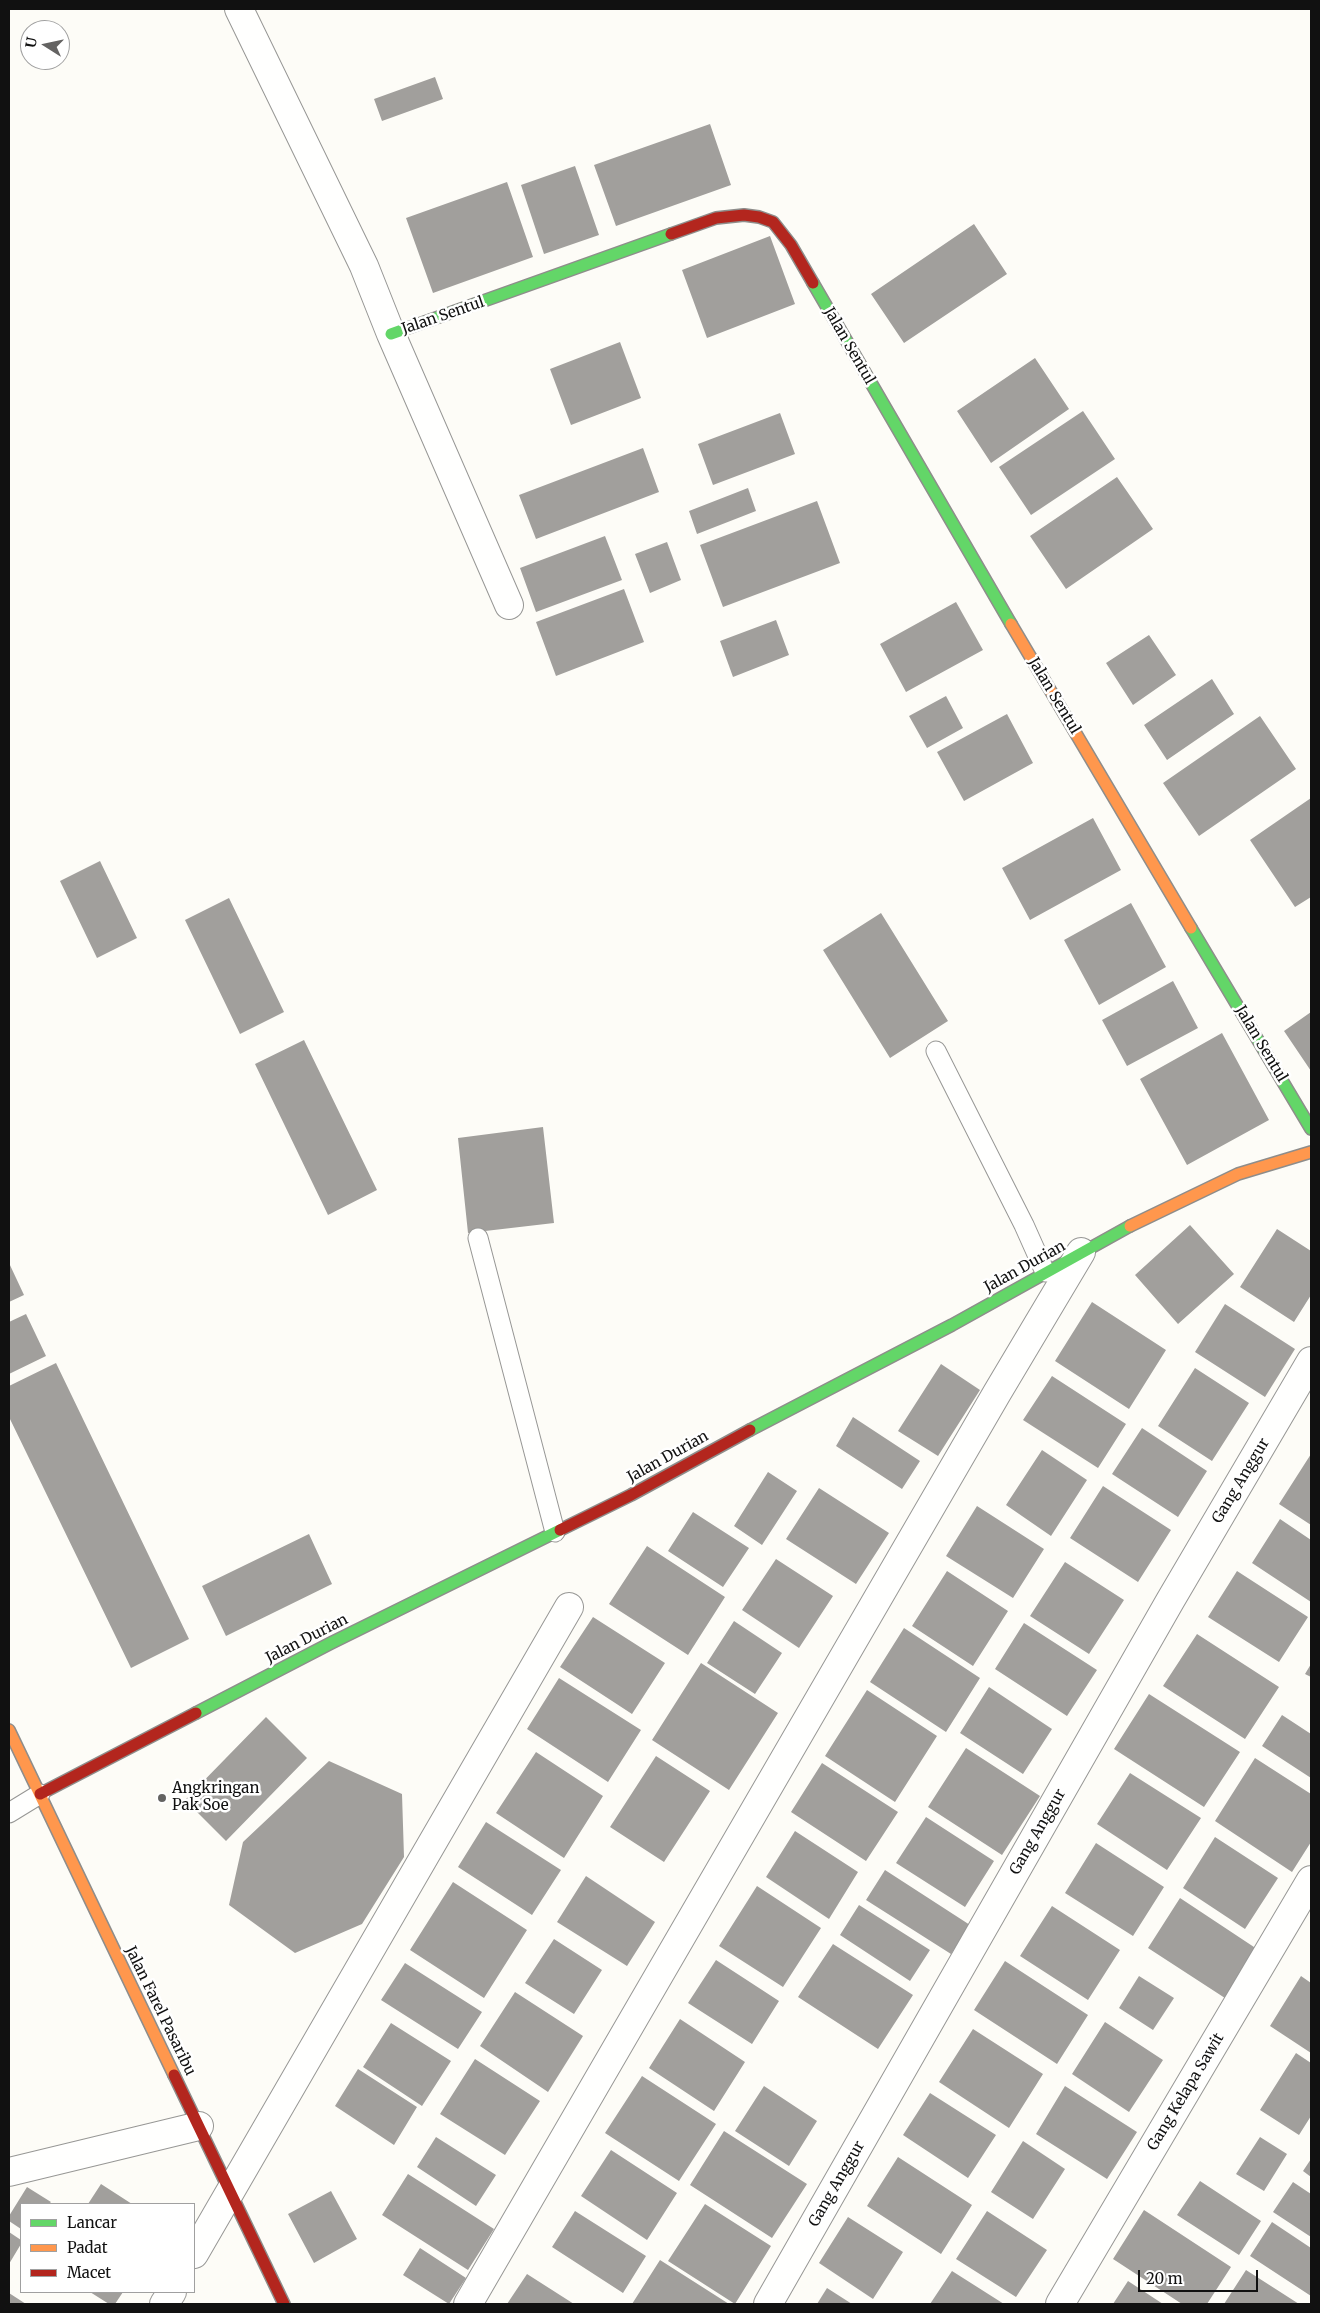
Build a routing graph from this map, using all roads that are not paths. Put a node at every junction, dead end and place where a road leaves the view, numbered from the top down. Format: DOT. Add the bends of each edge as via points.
graph roads {
  1 [pos="239,9"];
  2 [pos="391,334"];
  3 [pos="509,605"];
  4 [pos="936,1051"];
  5 [pos="1311,1128"];
  6 [pos="1311,1152"];
  7 [pos="478,1238"];
  8 [pos="1081,1252"];
  9 [pos="1045,1272"];
  10 [pos="1311,1361"];
  11 [pos="555,1532"];
  12 [pos="569,1607"];
  13 [pos="9,1730"];
  14 [pos="40,1794"];
  15 [pos="9,1813"];
  16 [pos="1311,1880"];
  17 [pos="199,2126"];
  18 [pos="9,2172"];
  19 [pos="230,2192"];
  20 [pos="195,2252"];
  21 [pos="171,2293"];
  22 [pos="164,2304"];
  23 [pos="284,2304"];
  24 [pos="468,2304"];
  25 [pos="768,2304"];
  26 [pos="1060,2304"];
  1 -- 2 [label="street, Jalan Sentul" via="364,266"];
  2 -- 3 [label="street"];
  2 -- 5 [label="street, Jalan Sentul" via="716,218 744,215 773,222 791,245 949,520"];
  4 -- 9 [label="lane"];
  6 -- 8 [label="street, Jalan Durian" via="1238,1174"];
  7 -- 11 [label="lane"];
  8 -- 9 [label="street, Jalan Durian"];
  8 -- 24 [label="street"];
  9 -- 11 [label="street, Jalan Durian" via="952,1325"];
  10 -- 25 [label="street, Gang Anggur"];
  11 -- 14 [label="street, Jalan Durian" via="225,1697"];
  12 -- 19 [label="street"];
  13 -- 14 [label="street, Jalan Farel Pasaribu"];
  14 -- 15 [label="lane"];
  14 -- 17 [label="street, Jalan Farel Pasaribu"];
  16 -- 26 [label="street, Gang Kelapa Sawit"];
  17 -- 18 [label="street"];
  17 -- 19 [label="street, Jalan Farel Pasaribu"];
  19 -- 20 [label="street"];
  19 -- 23 [label="street, Jalan Farel Pasaribu"];
  21 -- 22 [label="street"];
}
